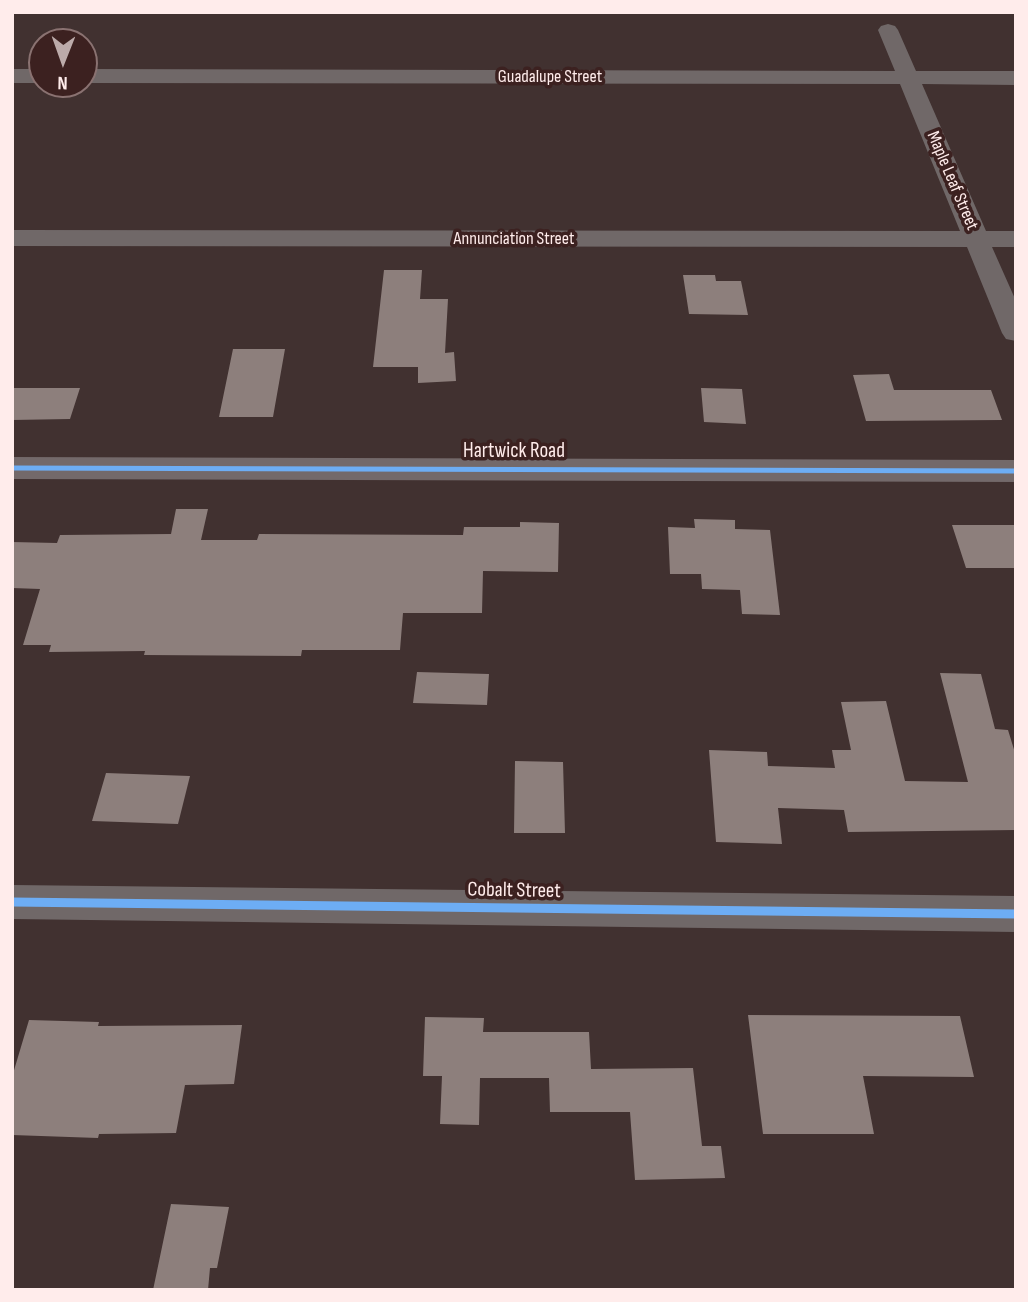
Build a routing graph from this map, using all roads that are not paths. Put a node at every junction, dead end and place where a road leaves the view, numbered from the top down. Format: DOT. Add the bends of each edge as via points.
graph roads {
  1 [pos="888,30"];
  2 [pos="98,76"];
  3 [pos="909,78"];
  4 [pos="1016,78"];
  5 [pos="12,238"];
  6 [pos="977,239"];
  7 [pos="1016,239"];
  8 [pos="1016,332"];
  9 [pos="12,468"];
  10 [pos="1016,471"];
  11 [pos="12,902"];
  12 [pos="1016,914"];
  1 -- 3 [label="street, Maple Leaf Street"];
  2 -- 3 [label="street, Guadalupe Street"];
  3 -- 4 [label="street, Guadalupe Street"];
  3 -- 6 [label="street, Maple Leaf Street"];
  5 -- 6 [label="street, Annunciation Street"];
  6 -- 7 [label="street, Annunciation Street"];
  6 -- 8 [label="street, Maple Leaf Street"];
  9 -- 10 [label="street, Hartwick Road"];
  11 -- 12 [label="street, Cobalt Street"];
}
